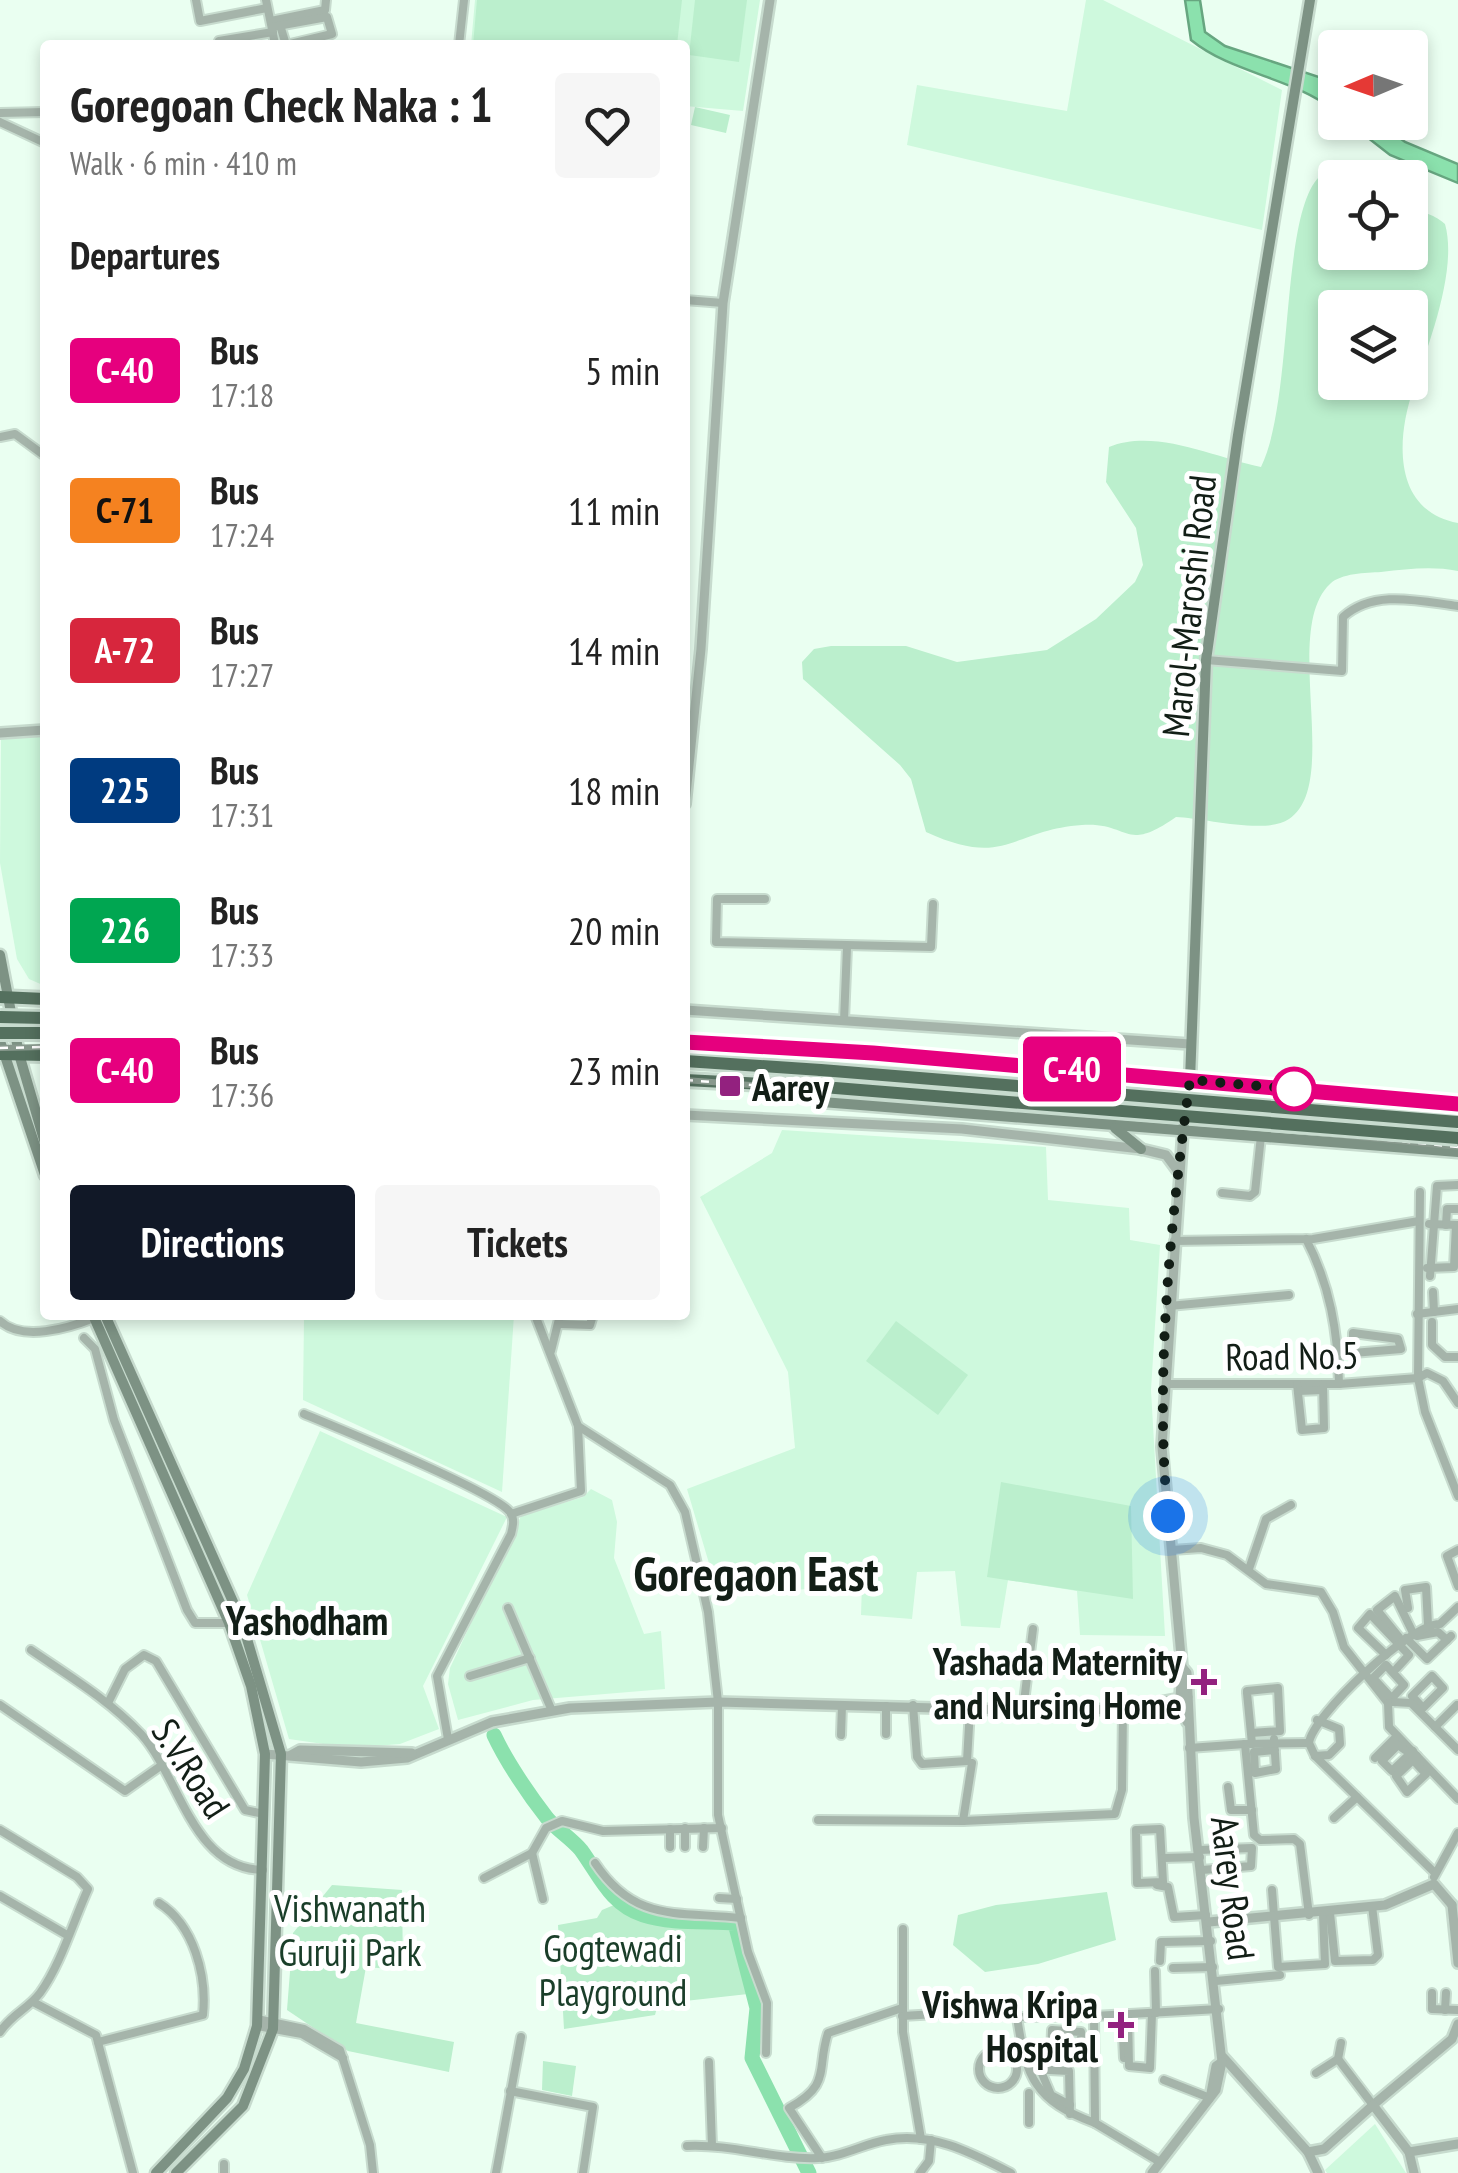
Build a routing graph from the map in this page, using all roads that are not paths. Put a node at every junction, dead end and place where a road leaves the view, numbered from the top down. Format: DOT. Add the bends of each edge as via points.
graph roads {
  1 [pos="196,0"];
  2 [pos="326,0"];
  3 [pos="464,0"];
  4 [pos="770,0"];
  5 [pos="1310,0"];
  6 [pos="265,6"];
  7 [pos="271,27"];
  8 [pos="223,40"];
  9 [pos="272,40"];
  10 [pos="282,40"];
  11 [pos="307,40"];
  12 [pos="459,40"];
  13 [pos="40,112"];
  14 [pos="0,113"];
  15 [pos="0,122"];
  16 [pos="40,141"];
  17 [pos="690,300"];
  18 [pos="723,302"];
  19 [pos="0,437"];
  20 [pos="40,452"];
  21 [pos="1458,606"];
  22 [pos="1206,660"];
  23 [pos="40,730"];
  24 [pos="0,733"];
  25 [pos="690,756"];
  26 [pos="764,899"];
  27 [pos="933,904"];
  28 [pos="847,947"];
  29 [pos="0,956"];
  30 [pos="6,997"];
  31 [pos="40,999"];
  32 [pos="690,1010"];
  33 [pos="0,1017"];
  34 [pos="40,1018"];
  35 [pos="844,1021"];
  36 [pos="0,1033"];
  37 [pos="40,1033"];
  38 [pos="690,1042"];
  39 [pos="1190,1044"];
  40 [pos="1,1050"];
  41 [pos="18,1054"];
  42 [pos="40,1056"];
  43 [pos="690,1061"];
  44 [pos="690,1080"];
  45 [pos="1190,1080"];
  46 [pos="796,1085"];
  47 [pos="1444,1103"];
  48 [pos="1458,1104"];
  49 [pos="690,1115"];
  50 [pos="1458,1122"];
  51 [pos="40,1127"];
  52 [pos="1114,1127"];
  53 [pos="1182,1130"];
  54 [pos="1261,1136"];
  55 [pos="1458,1138"];
  56 [pos="1141,1150"];
  57 [pos="1440,1150"];
  58 [pos="1458,1152"];
  59 [pos="40,1161"];
  60 [pos="1177,1170"];
  61 [pos="1458,1185"];
  62 [pos="1420,1192"];
  63 [pos="1222,1193"];
  64 [pos="1458,1209"];
  65 [pos="1419,1222"];
  66 [pos="1434,1224"];
  67 [pos="1453,1225"];
  68 [pos="1306,1238"];
  69 [pos="1174,1241"];
  70 [pos="1417,1267"];
  71 [pos="1430,1272"];
  72 [pos="1433,1292"];
  73 [pos="1289,1295"];
  74 [pos="1170,1306"];
  75 [pos="1458,1309"];
  76 [pos="1416,1314"];
  77 [pos="1433,1317"];
  78 [pos="82,1320"];
  79 [pos="99,1320"];
  80 [pos="99,1320"];
  81 [pos="537,1320"];
  82 [pos="560,1320"];
  83 [pos="564,1320"];
  84 [pos="592,1320"];
  85 [pos="0,1321"];
  86 [pos="84,1338"];
  87 [pos="1432,1345"];
  88 [pos="1417,1347"];
  89 [pos="1338,1349"];
  90 [pos="1352,1349"];
  91 [pos="1401,1349"];
  92 [pos="551,1351"];
  93 [pos="1458,1357"];
  94 [pos="1418,1378"];
  95 [pos="1166,1384"];
  96 [pos="1338,1384"];
  97 [pos="1297,1387"];
  98 [pos="1323,1387"];
  99 [pos="1458,1403"];
  100 [pos="304,1414"];
  101 [pos="578,1426"];
  102 [pos="1454,1474"];
  103 [pos="1458,1496"];
  104 [pos="1292,1505"];
  105 [pos="511,1514"];
  106 [pos="1172,1550"];
  107 [pos="1458,1550"];
  108 [pos="1249,1570"];
  109 [pos="227,1586"];
  110 [pos="1458,1586"];
  111 [pos="214,1592"];
  112 [pos="508,1608"];
  113 [pos="1458,1608"];
  114 [pos="228,1623"];
  115 [pos="1440,1624"];
  116 [pos="1033,1629"];
  117 [pos="1403,1638"];
  118 [pos="1452,1640"];
  119 [pos="31,1650"];
  120 [pos="530,1658"];
  121 [pos="1397,1668"];
  122 [pos="470,1676"];
  123 [pos="1366,1676"];
  124 [pos="1445,1693"];
  125 [pos="1184,1698"];
  126 [pos="1392,1701"];
  127 [pos="718,1702"];
  128 [pos="108,1703"];
  129 [pos="0,1705"];
  130 [pos="842,1705"];
  131 [pos="1456,1705"];
  132 [pos="886,1706"];
  133 [pos="912,1706"];
  134 [pos="1420,1708"];
  135 [pos="970,1709"];
  136 [pos="1123,1709"];
  137 [pos="1023,1710"];
  138 [pos="552,1711"];
  139 [pos="1320,1722"];
  140 [pos="1438,1724"];
  141 [pos="1274,1733"];
  142 [pos="886,1734"];
  143 [pos="1250,1734"];
  144 [pos="841,1735"];
  145 [pos="448,1738"];
  146 [pos="1395,1738"];
  147 [pos="1248,1744"];
  148 [pos="1275,1747"];
  149 [pos="1189,1748"];
  150 [pos="1458,1750"];
  151 [pos="1314,1751"];
  152 [pos="265,1754"];
  153 [pos="286,1754"];
  154 [pos="1413,1755"];
  155 [pos="1375,1758"];
  156 [pos="972,1763"];
  157 [pos="162,1765"];
  158 [pos="1251,1766"];
  159 [pos="1425,1768"];
  160 [pos="1228,1787"];
  161 [pos="1357,1797"];
  162 [pos="1458,1800"];
  163 [pos="1252,1810"];
  164 [pos="264,1814"];
  165 [pos="1334,1818"];
  166 [pos="818,1820"];
  167 [pos="963,1822"];
  168 [pos="685,1828"];
  169 [pos="704,1828"];
  170 [pos="722,1828"];
  171 [pos="670,1829"];
  172 [pos="0,1830"];
  173 [pos="1458,1833"];
  174 [pos="670,1847"];
  175 [pos="703,1847"];
  176 [pos="685,1848"];
  177 [pos="532,1852"];
  178 [pos="1199,1853"];
  179 [pos="1163,1858"];
  180 [pos="595,1863"];
  181 [pos="263,1870"];
  182 [pos="1202,1870"];
  183 [pos="484,1878"];
  184 [pos="1435,1878"];
  185 [pos="1132,1886"];
  186 [pos="1272,1890"];
  187 [pos="0,1896"];
  188 [pos="543,1898"];
  189 [pos="719,1898"];
  190 [pos="737,1899"];
  191 [pos="160,1904"];
  192 [pos="1455,1905"];
  193 [pos="1372,1906"];
  194 [pos="1326,1913"];
  195 [pos="1309,1915"];
  196 [pos="741,1918"];
  197 [pos="1209,1918"];
  198 [pos="1273,1918"];
  199 [pos="903,1929"];
  200 [pos="67,1935"];
  201 [pos="1211,1941"];
  202 [pos="1457,1941"];
  203 [pos="1160,1962"];
  204 [pos="1458,1963"];
  205 [pos="1214,1967"];
  206 [pos="1173,1968"];
  207 [pos="1154,1971"];
  208 [pos="1280,1975"];
  209 [pos="1216,1982"];
  210 [pos="1432,1992"];
  211 [pos="1446,1993"];
  212 [pos="33,2002"];
  213 [pos="1219,2009"];
  214 [pos="1445,2010"];
  215 [pos="1458,2010"];
  216 [pos="902,2012"];
  217 [pos="1154,2013"];
  218 [pos="1125,2014"];
  219 [pos="1094,2016"];
  220 [pos="1017,2018"];
  221 [pos="257,2023"];
  222 [pos="1152,2024"];
  223 [pos="1458,2024"];
  224 [pos="1128,2025"];
  225 [pos="273,2026"];
  226 [pos="0,2032"];
  227 [pos="522,2036"];
  228 [pos="1455,2039"];
  229 [pos="98,2042"];
  230 [pos="1341,2043"];
  231 [pos="766,2054"];
  232 [pos="1082,2058"];
  233 [pos="1094,2058"];
  234 [pos="1222,2059"];
  235 [pos="1338,2059"];
  236 [pos="709,2062"];
  237 [pos="1124,2062"];
  238 [pos="1016,2067"];
  239 [pos="1032,2068"];
  240 [pos="1316,2074"];
  241 [pos="1164,2080"];
  242 [pos="510,2091"];
  243 [pos="1034,2093"];
  244 [pos="1017,2094"];
  245 [pos="1210,2095"];
  246 [pos="1374,2104"];
  247 [pos="1070,2109"];
  248 [pos="1029,2123"];
  249 [pos="1095,2123"];
  250 [pos="926,2140"];
  251 [pos="1458,2144"];
  252 [pos="687,2146"];
  253 [pos="712,2146"];
  254 [pos="1324,2148"];
  255 [pos="1308,2152"];
  256 [pos="1409,2152"];
  257 [pos="817,2158"];
  258 [pos="1160,2162"];
  259 [pos="1316,2170"];
  260 [pos="133,2173"];
  261 [pos="156,2173"];
  262 [pos="176,2173"];
  263 [pos="374,2173"];
  264 [pos="496,2173"];
  265 [pos="582,2173"];
  266 [pos="920,2173"];
  267 [pos="1011,2173"];
  268 [pos="1152,2173"];
  269 [pos="1414,2173"];
  1 -- 6 [label="street" via="200,21"];
  2 -- 7 [label="street" via="326,10"];
  3 -- 12 [label="street"];
  4 -- 18 [label="street"];
  5 -- 22 [label="main road, Marol-Maroshi Road"];
  6 -- 7 [label="street"];
  7 -- 8 [label="street"];
  7 -- 9 [label="street"];
  7 -- 10 [label="street"];
  7 -- 11 [label="street" via="327,17 332,34"];
  13 -- 14 [label="street"];
  15 -- 16 [label="street"];
  17 -- 18 [label="street"];
  18 -- 25 [label="street"];
  19 -- 20 [label="street" via="14,434"];
  21 -- 22 [label="street" via="1369,600 1355,606 1343,618 1342,671"];
  22 -- 39 [label="main road, Marol-Maroshi Road"];
  23 -- 24 [label="street"];
  26 -- 28 [label="street" via="716,898 716,942"];
  27 -- 28 [label="street" via="931,947"];
  28 -- 35 [label="street"];
  29 -- 30 [label="main road"];
  30 -- 31 [label="highway"];
  30 -- 41 [label="main road"];
  32 -- 35 [label="street"];
  33 -- 34 [label="highway, bridge"];
  35 -- 39 [label="street"];
  36 -- 37 [label="highway, bridge"];
  38 -- 45 [label="main road"];
  39 -- 45 [label="main road, Marol-Maroshi Road"];
  40 -- 41 [label="highway"];
  40 -- 59 [label="main road"];
  41 -- 42 [label="highway"];
  41 -- 51 [label="main road"];
  43 -- 50 [label="highway, bridge"];
  44 -- 46 [label="highway"];
  45 -- 47 [label="main road"];
  45 -- 53 [label="main road, Marol-Maroshi Road"];
  46 -- 52 [label="main road" via="822,1102"];
  46 -- 55 [label="highway, bridge"];
  47 -- 48 [label="main road"];
  47 -- 57 [label="main road"];
  49 -- 56 [label="street" via="962,1129"];
  52 -- 53 [label="main road"];
  52 -- 56 [label="main road"];
  53 -- 54 [label="main road"];
  53 -- 60 [label="street, Aarey Road"];
  54 -- 57 [label="main road"];
  54 -- 63 [label="street" via="1255,1192"];
  56 -- 60 [label="street" via="1166,1154"];
  57 -- 58 [label="main road"];
  60 -- 69 [label="street, Aarey Road"];
  61 -- 66 [label="street" via="1437,1186"];
  62 -- 65 [label="street"];
  64 -- 67 [label="street" via="1448,1208"];
  65 -- 66 [label="street"];
  65 -- 68 [label="street"];
  65 -- 70 [label="street"];
  66 -- 67 [label="street"];
  66 -- 71 [label="street"];
  67 -- 71 [label="street" via="1454,1268"];
  68 -- 69 [label="street"];
  68 -- 89 [label="street" via="1327,1288"];
  69 -- 74 [label="street, Aarey Road"];
  70 -- 71 [label="street"];
  70 -- 76 [label="street"];
  72 -- 77 [label="street"];
  73 -- 74 [label="street"];
  74 -- 95 [label="street, Aarey Road"];
  75 -- 77 [label="street"];
  76 -- 77 [label="street"];
  76 -- 88 [label="street"];
  77 -- 87 [label="street"];
  78 -- 85 [label="street" via="43,1330 16,1330"];
  79 -- 109 [label="main road"];
  80 -- 111 [label="main road"];
  81 -- 92 [label="street"];
  82 -- 92 [label="street"];
  83 -- 84 [label="street" via="590,1326"];
  86 -- 114 [label="street" via="95,1349 114,1420 187,1610 195,1623"];
  87 -- 88 [label="street"];
  87 -- 93 [label="street"];
  88 -- 91 [label="street"];
  88 -- 94 [label="street"];
  89 -- 90 [label="street"];
  89 -- 96 [label="street"];
  90 -- 91 [label="street"];
  90 -- 91 [label="street" via="1354,1332 1398,1339"];
  92 -- 101 [label="street"];
  94 -- 96 [label="street, Road No.5"];
  94 -- 99 [label="street" via="1436,1375"];
  94 -- 102 [label="street" via="1425,1412"];
  95 -- 97 [label="street, Road No.5"];
  95 -- 106 [label="street, Aarey Road" via="1162,1447"];
  96 -- 98 [label="street, Road No.5"];
  97 -- 98 [label="street, Road No.5"];
  97 -- 98 [label="street" via="1302,1430 1324,1428"];
  100 -- 105 [label="street"];
  101 -- 105 [label="street" via="581,1491"];
  101 -- 127 [label="street" via="642,1464 680,1502 708,1612"];
  102 -- 103 [label="street"];
  104 -- 108 [label="street" via="1266,1519"];
  105 -- 145 [label="street" via="511,1534 438,1676"];
  106 -- 108 [label="street" via="1227,1554"];
  106 -- 125 [label="street, Aarey Road"];
  107 -- 110 [label="street" via="1447,1558"];
  108 -- 123 [label="street" via="1266,1584 1320,1592"];
  109 -- 111 [label="main road"];
  109 -- 153 [label="main road"];
  111 -- 114 [label="main road"];
  112 -- 120 [label="street"];
  113 -- 115 [label="street"];
  114 -- 152 [label="main road" via="251,1686"];
  115 -- 117 [label="street"];
  115 -- 118 [label="street"];
  116 -- 137 [label="street"];
  117 -- 118 [label="street" via="1432,1632"];
  117 -- 118 [label="street" via="1428,1659"];
  117 -- 121 [label="street" via="1409,1655"];
  117 -- 123 [label="street"];
  117 -- 126 [label="street" via="1404,1685"];
  117 -- 126 [label="street" via="1374,1677"];
  119 -- 128 [label="street, S.V.Road"];
  120 -- 122 [label="street"];
  120 -- 138 [label="street"];
  123 -- 126 [label="street"];
  123 -- 139 [label="street"];
  124 -- 134 [label="street"];
  125 -- 136 [label="street"];
  125 -- 149 [label="street, Aarey Road"];
  126 -- 134 [label="street"];
  126 -- 146 [label="street" via="1387,1723"];
  127 -- 130 [label="street"];
  127 -- 138 [label="street"];
  127 -- 170 [label="street"];
  128 -- 157 [label="street, S.V.Road"];
  128 -- 164 [label="street" via="133,1660 144,1655 156,1661 245,1810"];
  129 -- 157 [label="street" via="125,1791"];
  130 -- 132 [label="street"];
  130 -- 144 [label="street"];
  131 -- 140 [label="street"];
  132 -- 133 [label="street"];
  132 -- 142 [label="street"];
  133 -- 135 [label="street"];
  133 -- 135 [label="street" via="922,1764 966,1760"];
  134 -- 140 [label="street"];
  135 -- 137 [label="street"];
  136 -- 137 [label="street"];
  136 -- 167 [label="street" via="1122,1790 1115,1814"];
  138 -- 145 [label="street"];
  139 -- 151 [label="street" via="1311,1731"];
  139 -- 151 [label="street" via="1339,1729 1340,1744 1329,1755"];
  140 -- 150 [label="street"];
  141 -- 143 [label="street"];
  141 -- 143 [label="street" via="1281,1729 1275,1688 1247,1691"];
  141 -- 148 [label="street"];
  143 -- 147 [label="street"];
  145 -- 153 [label="street" via="381,1757"];
  146 -- 154 [label="street"];
  146 -- 155 [label="street"];
  147 -- 148 [label="street"];
  147 -- 149 [label="street"];
  147 -- 158 [label="street"];
  148 -- 151 [label="street"];
  148 -- 158 [label="street" via="1255,1751"];
  148 -- 158 [label="street" via="1274,1772 1256,1774"];
  149 -- 178 [label="street, Aarey Road"];
  151 -- 161 [label="street"];
  152 -- 153 [label="street"];
  152 -- 164 [label="main road"];
  153 -- 225 [label="main road"];
  154 -- 159 [label="street"];
  154 -- 159 [label="street" via="1396,1776 1406,1791 1426,1776"];
  156 -- 167 [label="street"];
  157 -- 181 [label="street, S.V.Road" via="217,1853 241,1868"];
  158 -- 163 [label="street"];
  159 -- 162 [label="street"];
  160 -- 163 [label="street" via="1231,1810"];
  161 -- 165 [label="street"];
  161 -- 184 [label="street"];
  163 -- 195 [label="street" via="1254,1836 1300,1844"];
  164 -- 181 [label="main road"];
  166 -- 167 [label="street"];
  168 -- 169 [label="street"];
  168 -- 171 [label="street"];
  168 -- 176 [label="street"];
  169 -- 170 [label="street"];
  169 -- 175 [label="street"];
  170 -- 190 [label="street"];
  171 -- 174 [label="street"];
  171 -- 177 [label="street" via="603,1830 562,1821 547,1828"];
  172 -- 200 [label="street" via="88,1889"];
  173 -- 184 [label="street"];
  177 -- 183 [label="street"];
  177 -- 188 [label="street"];
  178 -- 179 [label="street"];
  178 -- 182 [label="street, Aarey Road"];
  178 -- 182 [label="street" via="1252,1848 1250,1866"];
  179 -- 179 [label="street" via="1163,1882 1135,1882 1136,1830 1162,1830"];
  180 -- 196 [label="street" via="637,1906"];
  181 -- 221 [label="main road"];
  182 -- 197 [label="street, Aarey Road"];
  184 -- 192 [label="street"];
  184 -- 193 [label="street"];
  185 -- 197 [label="street" via="1166,1886 1174,1918"];
  186 -- 198 [label="street"];
  187 -- 200 [label="street"];
  189 -- 190 [label="street"];
  190 -- 196 [label="street"];
  191 -- 229 [label="street" via="177,1914 193,1946 203,2015"];
  192 -- 202 [label="street"];
  193 -- 194 [label="street"];
  193 -- 194 [label="street" via="1378,1955 1373,1960 1335,1961"];
  194 -- 195 [label="street"];
  194 -- 198 [label="street" via="1323,1965 1278,1967"];
  195 -- 198 [label="street"];
  196 -- 231 [label="street" via="767,2003"];
  197 -- 198 [label="street"];
  197 -- 201 [label="street, Aarey Road"];
  199 -- 216 [label="street"];
  200 -- 212 [label="street"];
  201 -- 203 [label="street" via="1161,1942"];
  201 -- 205 [label="street, Aarey Road"];
  202 -- 204 [label="street"];
  205 -- 206 [label="street"];
  205 -- 209 [label="street, Aarey Road"];
  207 -- 217 [label="street"];
  208 -- 209 [label="street"];
  209 -- 213 [label="street, Aarey Road"];
  210 -- 214 [label="street" via="1432,2009"];
  211 -- 214 [label="street"];
  212 -- 226 [label="street" via="12,2013"];
  212 -- 229 [label="street"];
  213 -- 217 [label="street"];
  213 -- 234 [label="street, Aarey Road"];
  214 -- 215 [label="street"];
  216 -- 220 [label="street"];
  216 -- 250 [label="street"];
  216 -- 257 [label="street" via="828,2033 824,2074 789,2108"];
  217 -- 218 [label="street"];
  217 -- 222 [label="street"];
  218 -- 219 [label="street"];
  218 -- 224 [label="street"];
  218 -- 237 [label="street"];
  219 -- 220 [label="street"];
  219 -- 233 [label="street"];
  220 -- 239 [label="street"];
  221 -- 225 [label="street"];
  221 -- 261 [label="main road" via="228,2098"];
  222 -- 224 [label="street"];
  222 -- 224 [label="street" via="1150,2068 1129,2066"];
  223 -- 228 [label="street"];
  225 -- 262 [label="main road" via="244,2106"];
  225 -- 263 [label="street" via="313,2032 340,2050"];
  227 -- 242 [label="street"];
  228 -- 246 [label="street"];
  229 -- 260 [label="street"];
  230 -- 235 [label="street"];
  232 -- 232 [label="street" via="1051,2056 1052,2030 1081,2032"];
  232 -- 233 [label="street"];
  233 -- 249 [label="street"];
  234 -- 245 [label="street"];
  234 -- 255 [label="street"];
  235 -- 240 [label="street"];
  235 -- 246 [label="street"];
  236 -- 253 [label="street"];
  238 -- 238 [label="street" via="1014,2080 989,2088 978,2062 1006,2049"];
  238 -- 239 [label="street"];
  239 -- 243 [label="street"];
  239 -- 247 [label="street" via="1050,2095"];
  239 -- 247 [label="street" via="1069,2071"];
  241 -- 245 [label="street"];
  242 -- 264 [label="street"];
  242 -- 265 [label="street" via="593,2107"];
  243 -- 244 [label="street"];
  243 -- 247 [label="street"];
  243 -- 248 [label="street"];
  245 -- 258 [label="street"];
  246 -- 254 [label="street"];
  246 -- 256 [label="street"];
  247 -- 249 [label="street"];
  249 -- 258 [label="street"];
  250 -- 257 [label="street" via="883,2140"];
  250 -- 266 [label="street" via="929,2161"];
  250 -- 267 [label="street"];
  251 -- 256 [label="street"];
  252 -- 253 [label="street"];
  253 -- 257 [label="street"];
  254 -- 255 [label="street"];
  254 -- 259 [label="street"];
  255 -- 259 [label="street"];
  256 -- 269 [label="street"];
  258 -- 268 [label="street"];
}
